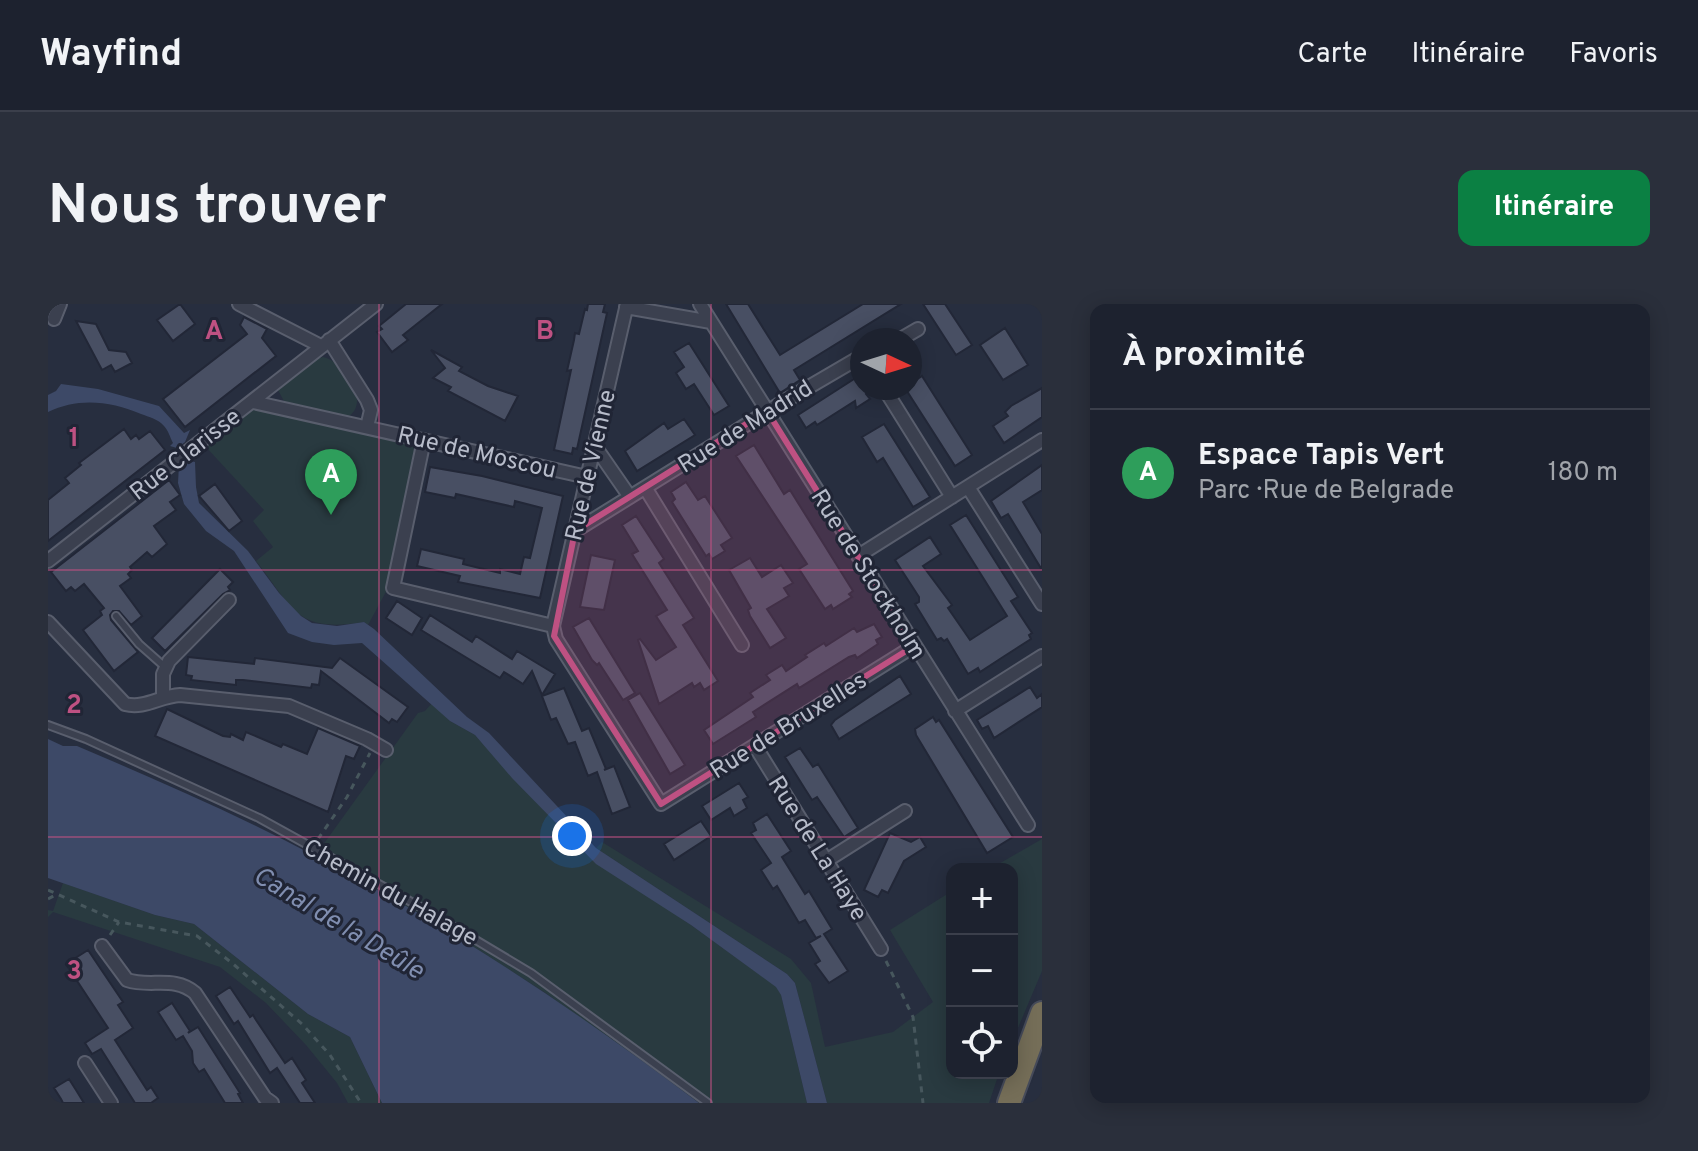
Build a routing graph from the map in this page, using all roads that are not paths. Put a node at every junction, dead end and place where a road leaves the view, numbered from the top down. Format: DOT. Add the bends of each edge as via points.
graph roads {
  1 [pos="60,304"];
  2 [pos="239,304"];
  3 [pos="376,304"];
  4 [pos="700,304"];
  5 [pos="626,306"];
  6 [pos="54,319"];
  7 [pos="711,322"];
  8 [pos="325,343"];
  9 [pos="850,363"];
  10 [pos="891,400"];
  11 [pos="253,402"];
  12 [pos="767,411"];
  13 [pos="367,427"];
  14 [pos="424,440"];
  15 [pos="1042,440"];
  16 [pos="594,445"];
  17 [pos="587,477"];
  18 [pos="968,487"];
  19 [pos="646,489"];
  20 [pos="630,497"];
  21 [pos="952,497"];
  22 [pos="575,531"];
  23 [pos="858,556"];
  24 [pos="48,561"];
  25 [pos="229,600"];
  26 [pos="1042,604"];
  27 [pos="116,616"];
  28 [pos="48,622"];
  29 [pos="553,626"];
  30 [pos="742,645"];
  31 [pos="914,646"];
  32 [pos="1042,656"];
  33 [pos="165,667"];
  34 [pos="163,697"];
  35 [pos="955,711"];
  36 [pos="48,725"];
  37 [pos="755,746"];
  38 [pos="381,747"];
  39 [pos="905,811"];
  40 [pos="1028,825"];
  41 [pos="826,861"];
  42 [pos="102,946"];
  43 [pos="881,949"];
  44 [pos="1042,1013"];
  45 [pos="85,1063"];
  46 [pos="265,1101"];
  47 [pos="111,1103"];
  48 [pos="708,1103"];
  49 [pos="1009,1103"];
  1 -- 6 [label="street"];
  2 -- 8 [label="street"];
  3 -- 8 [label="street, Rue Clarisse"];
  4 -- 7 [label="street, Rue de Stockholm"];
  5 -- 7 [label="street"];
  5 -- 16 [label="street, Rue de Vienne"];
  7 -- 12 [label="street, Rue de Stockholm"];
  8 -- 11 [label="street, Rue Clarisse"];
  8 -- 13 [label="street, Rue de Moscou" via="367,400"];
  9 -- 12 [label="street, Rue de Madrid"];
  10 -- 21 [label="street"];
  11 -- 13 [label="street, Rue de Moscou"];
  11 -- 24 [label="street, Rue Clarisse"];
  12 -- 19 [label="street, Rue de Madrid"];
  12 -- 23 [label="street, Rue de Stockholm"];
  13 -- 14 [label="street, Rue de Moscou"];
  14 -- 17 [label="street, Rue de Moscou"];
  14 -- 29 [label="street" via="393,588"];
  15 -- 18 [label="street"];
  16 -- 17 [label="street, Rue de Vienne"];
  16 -- 20 [label="street"];
  17 -- 22 [label="street, Rue de Vienne"];
  18 -- 21 [label="street"];
  18 -- 26 [label="street"];
  19 -- 20 [label="street, Rue de Madrid"];
  19 -- 30 [label="street"];
  20 -- 22 [label="street, Rue de Madrid"];
  21 -- 23 [label="street"];
  22 -- 29 [label="street, Rue de Vienne"];
  23 -- 31 [label="street, Rue de Stockholm"];
  25 -- 33 [label="street"];
  27 -- 33 [label="lane"];
  28 -- 34 [label="street" via="119,700 140,706"];
  29 -- 37 [label="street, Rue de Bruxelles" via="556,639 661,804"];
  31 -- 35 [label="street, Rue de Stockholm"];
  31 -- 37 [label="street, Rue de Bruxelles"];
  32 -- 35 [label="street"];
  33 -- 34 [label="street"];
  34 -- 38 [label="street" via="193,695 289,706"];
  35 -- 40 [label="street, Rue de Stockholm"];
  36 -- 48 [label="lane, Chemin du Halage" via="259,818 424,909 531,973"];
  37 -- 41 [label="street, Rue de La Haye"];
  39 -- 41 [label="street"];
  41 -- 43 [label="street, Rue de La Haye"];
  42 -- 46 [label="street" via="127,980 171,982 195,993"];
  44 -- 49 [label="highway"];
  45 -- 47 [label="street"];
}
